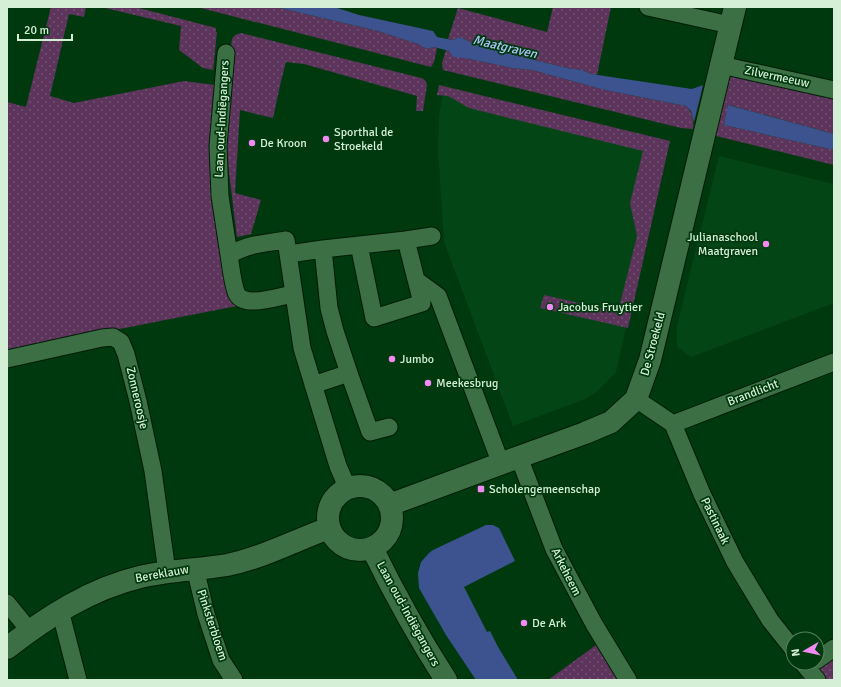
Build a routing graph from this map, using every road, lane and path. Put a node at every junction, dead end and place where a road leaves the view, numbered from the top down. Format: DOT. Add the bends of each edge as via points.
graph roads {
  1 [pos="648,7"];
  2 [pos="732,16"];
  3 [pos="226,54"];
  4 [pos="721,65"];
  5 [pos="834,90"];
  6 [pos="432,236"];
  7 [pos="406,240"];
  8 [pos="359,245"];
  9 [pos="323,249"];
  10 [pos="289,254"];
  11 [pos="229,255"];
  12 [pos="416,280"];
  13 [pos="293,294"];
  14 [pos="7,359"];
  15 [pos="834,362"];
  16 [pos="349,373"];
  17 [pos="313,385"];
  18 [pos="636,399"];
  19 [pos="673,424"];
  20 [pos="390,427"];
  21 [pos="510,460"];
  22 [pos="348,489"];
  23 [pos="389,505"];
  24 [pos="329,528"];
  25 [pos="372,548"];
  26 [pos="195,568"];
  27 [pos="167,572"];
  28 [pos="7,603"];
  29 [pos="60,610"];
  30 [pos="29,630"];
  31 [pos="785,639"];
  32 [pos="7,648"];
  33 [pos="834,648"];
  34 [pos="825,656"];
  35 [pos="78,680"];
  36 [pos="234,680"];
  37 [pos="446,680"];
  38 [pos="628,680"];
  1 -- 2 [label="street, De Stroekeld"];
  2 -- 4 [label="street, De Stroekeld"];
  3 -- 11 [label="street, Laan oud-Indiëgangers" via="218,146 220,196"];
  4 -- 5 [label="street, Zilvermeeuw"];
  4 -- 18 [label="street, De Stroekeld" via="650,360"];
  6 -- 7 [label="street"];
  7 -- 8 [label="street"];
  7 -- 12 [label="street"];
  8 -- 9 [label="street"];
  8 -- 12 [label="street" via="374,318 422,303"];
  9 -- 10 [label="street"];
  9 -- 16 [label="street" via="329,308"];
  10 -- 11 [label="street" via="286,240 256,244"];
  10 -- 13 [label="street"];
  11 -- 13 [label="street, Laan oud-Indiëgangers" via="237,293 242,300 255,302"];
  12 -- 21 [label="street" via="438,296"];
  13 -- 17 [label="street" via="302,348"];
  14 -- 27 [label="street, Zonneroosje" via="102,338 113,337 121,342 135,388 153,471"];
  15 -- 19 [label="street, Brandlicht"];
  16 -- 17 [label="street"];
  16 -- 20 [label="street" via="370,432"];
  17 -- 22 [label="street" via="338,466"];
  18 -- 19 [label="street"];
  18 -- 21 [label="street, De Stroekeld" via="611,422"];
  19 -- 31 [label="street, Pastinaak" via="702,494 735,562 770,620"];
  21 -- 23 [label="street, De Stroekeld"];
  21 -- 38 [label="street, Arkeheem" via="594,624"];
  22 -- 23 [label="street" via="367,487 384,497"];
  22 -- 24 [label="street" via="333,501 329,509"];
  23 -- 25 [label="street" via="391,526 384,539"];
  24 -- 25 [label="street" via="338,541 351,549"];
  24 -- 26 [label="street, Bereklauw" via="253,557 226,565"];
  25 -- 37 [label="street, Laan oud-Indiëgangers"];
  26 -- 27 [label="street, Bereklauw"];
  26 -- 36 [label="street, Pinksterbloem" via="206,614 222,660"];
  27 -- 29 [label="street, Bereklauw" via="114,584"];
  28 -- 30 [label="street"];
  29 -- 30 [label="street, Bereklauw"];
  29 -- 35 [label="street"];
  30 -- 32 [label="street, Bereklauw"];
  33 -- 34 [label="street"];
}
